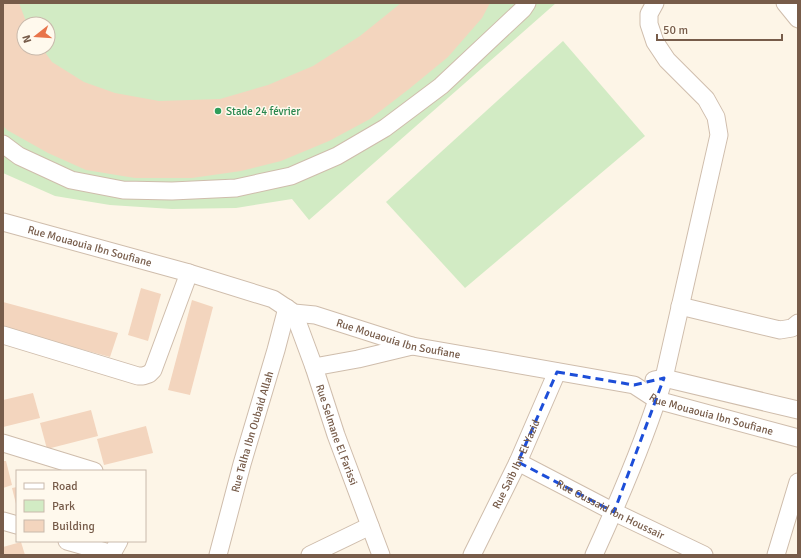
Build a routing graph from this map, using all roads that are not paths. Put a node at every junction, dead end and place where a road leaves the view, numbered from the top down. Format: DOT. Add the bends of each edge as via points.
graph roads {
  1 [pos="527,3"];
  2 [pos="655,3"];
  3 [pos="785,3"];
  4 [pos="798,18"];
  5 [pos="3,144"];
  6 [pos="3,222"];
  7 [pos="189,273"];
  8 [pos="680,306"];
  9 [pos="291,310"];
  10 [pos="798,323"];
  11 [pos="3,335"];
  12 [pos="412,346"];
  13 [pos="314,367"];
  14 [pos="557,372"];
  15 [pos="664,378"];
  16 [pos="634,385"];
  17 [pos="657,400"];
  18 [pos="798,410"];
  19 [pos="798,438"];
  20 [pos="3,443"];
  21 [pos="518,462"];
  22 [pos="91,470"];
  23 [pos="798,482"];
  24 [pos="614,512"];
  25 [pos="3,521"];
  26 [pos="16,525"];
  27 [pos="370,526"];
  28 [pos="70,542"];
  29 [pos="118,542"];
  30 [pos="218,555"];
  31 [pos="310,555"];
  32 [pos="381,555"];
  33 [pos="472,555"];
  34 [pos="594,555"];
  35 [pos="704,555"];
  36 [pos="776,555"];
  1 -- 5 [label="street" via="441,86 385,128 337,156 291,176 236,188 172,192 123,190 71,180 19,156"];
  2 -- 8 [label="street" via="649,14 649,24 655,42 667,60 706,99 716,117 720,135"];
  3 -- 4 [label="street"];
  6 -- 7 [label="street, Rue Mouaouia Ibn Soufiane"];
  7 -- 9 [label="street, Rue Mouaouia Ibn Soufiane" via="273,299"];
  7 -- 11 [label="street" via="153,370 149,374 143,376 120,371"];
  8 -- 10 [label="street" via="780,330 792,328"];
  8 -- 15 [label="street"];
  9 -- 12 [label="street, Rue Mouaouia Ibn Soufiane" via="315,315"];
  9 -- 13 [label="street, Rue Selmane El Farissi"];
  9 -- 30 [label="street, Rue Talha Ibn Oubaid Allah" via="276,350 242,464"];
  12 -- 13 [label="street"];
  12 -- 14 [label="street, Rue Mouaouia Ibn Soufiane"];
  13 -- 27 [label="street, Rue Selmane El Farissi"];
  14 -- 16 [label="street, Rue Mouaouia Ibn Soufiane"];
  14 -- 21 [label="street, Rue Saïb Ibn El Yazid"];
  15 -- 16 [label="street"];
  15 -- 17 [label="street"];
  15 -- 18 [label="street"];
  16 -- 17 [label="street, Rue Mouaouia Ibn Soufiane"];
  17 -- 19 [label="street, Rue Mouaouia Ibn Soufiane"];
  17 -- 24 [label="street"];
  20 -- 22 [label="street"];
  21 -- 24 [label="street, Rue Oussaid Ibn Houssair"];
  21 -- 33 [label="street, Rue Saïb Ibn El Yazid"];
  23 -- 36 [label="street"];
  24 -- 34 [label="street"];
  24 -- 35 [label="street, Rue Oussaid Ibn Houssair"];
  25 -- 26 [label="street"];
  27 -- 31 [label="street"];
  27 -- 32 [label="street, Rue Selmane El Farissi"];
  28 -- 29 [label="street" via="109,553"];
}
